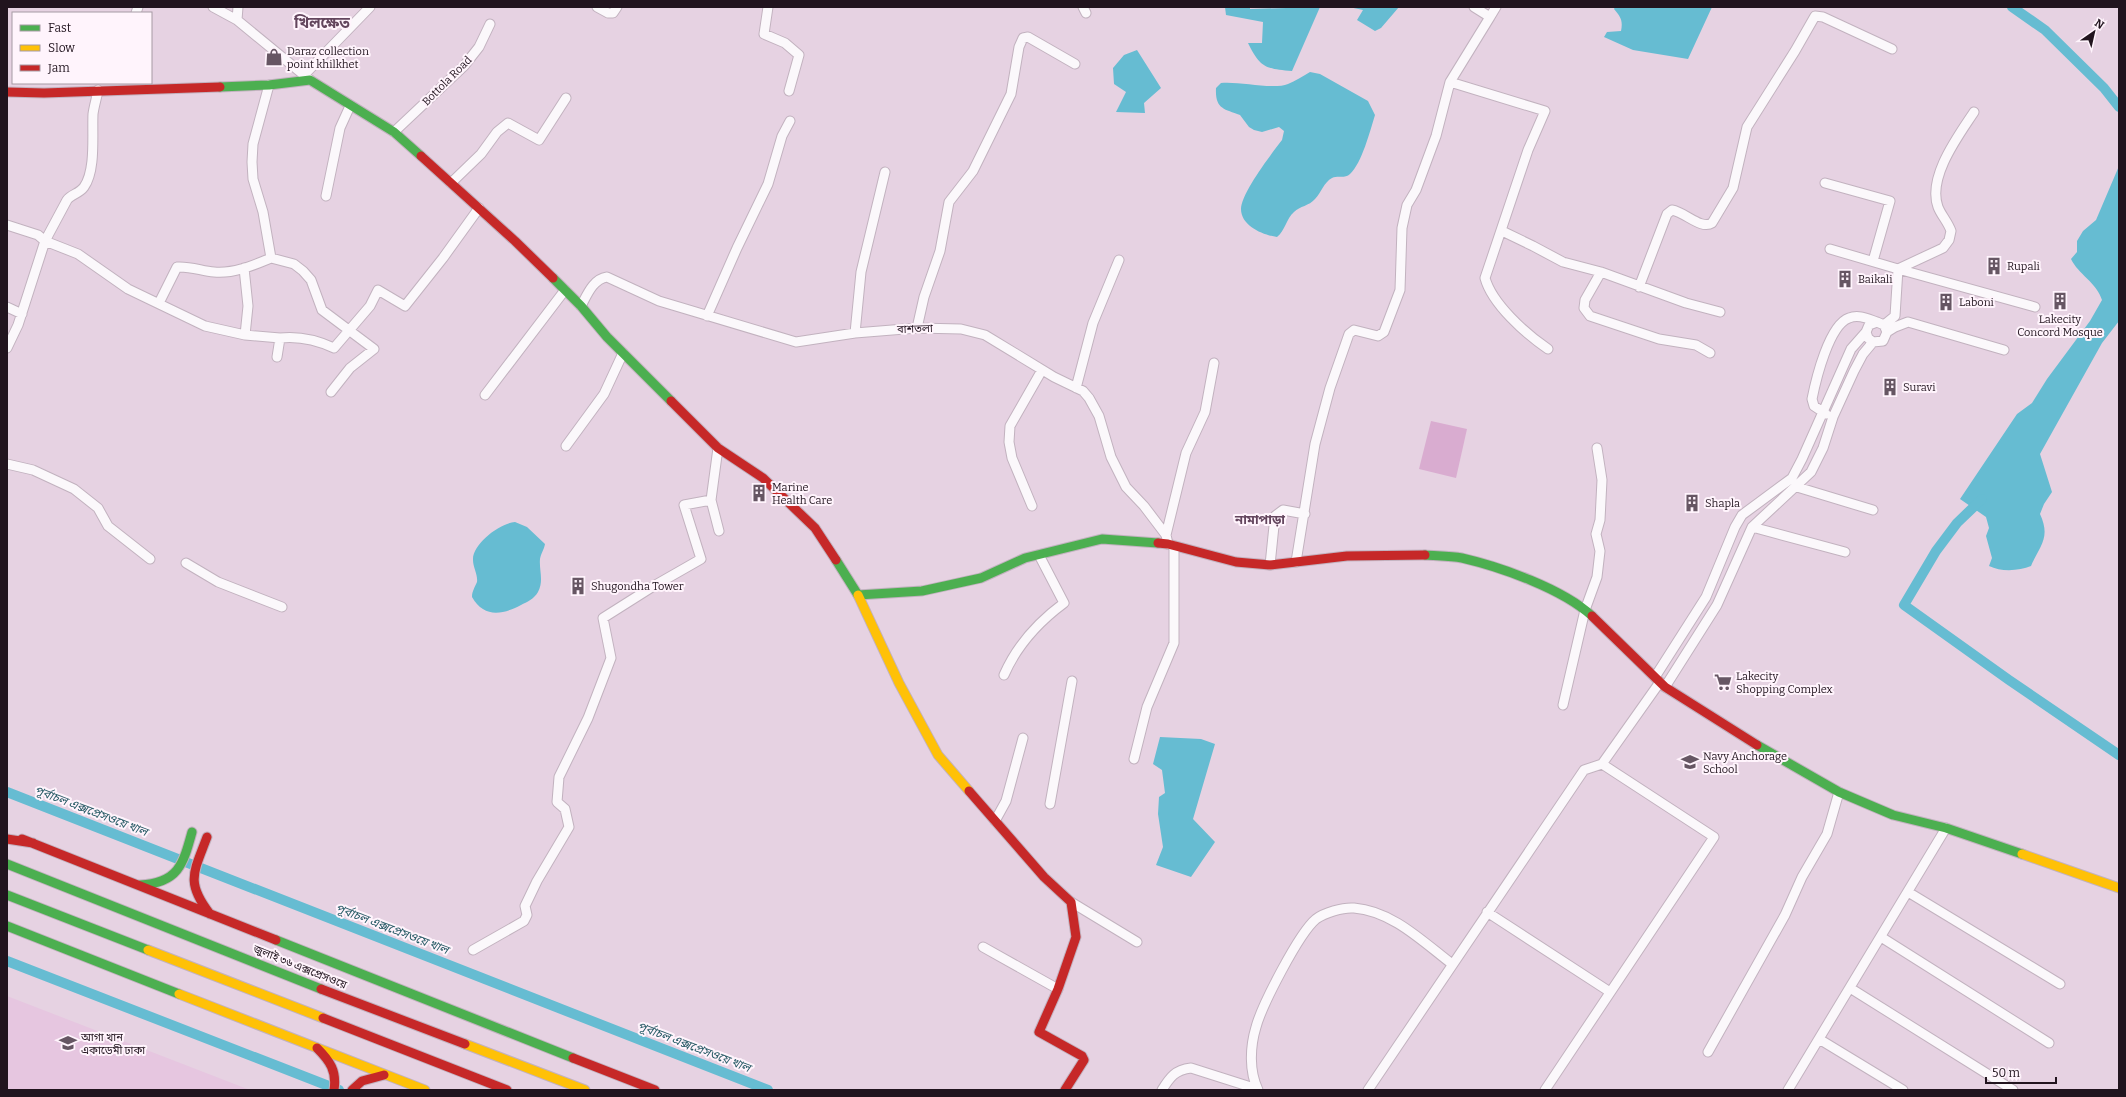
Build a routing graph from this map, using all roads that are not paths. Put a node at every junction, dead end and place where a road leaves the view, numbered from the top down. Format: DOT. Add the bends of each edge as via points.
graph roads {
  1 [pos="213,7"];
  2 [pos="238,7"];
  3 [pos="370,7"];
  4 [pos="597,7"];
  5 [pos="617,7"];
  6 [pos="768,7"];
  7 [pos="1474,7"];
  8 [pos="1496,7"];
  9 [pos="1490,17"];
  10 [pos="237,20"];
  11 [pos="490,24"];
  12 [pos="1892,49"];
  13 [pos="1075,64"];
  14 [pos="307,78"];
  15 [pos="1450,82"];
  16 [pos="269,85"];
  17 [pos="119,86"];
  18 [pos="98,90"];
  19 [pos="789,91"];
  20 [pos="7,92"];
  21 [pos="566,98"];
  22 [pos="350,106"];
  23 [pos="1974,112"];
  24 [pos="790,122"];
  25 [pos="394,132"];
  26 [pos="884,172"];
  27 [pos="451,183"];
  28 [pos="1825,183"];
  29 [pos="326,196"];
  30 [pos="479,208"];
  31 [pos="7,225"];
  32 [pos="1502,231"];
  33 [pos="45,241"];
  34 [pos="1830,249"];
  35 [pos="272,258"];
  36 [pos="1119,260"];
  37 [pos="1872,261"];
  38 [pos="244,268"];
  39 [pos="1898,269"];
  40 [pos="1601,272"];
  41 [pos="1639,287"];
  42 [pos="565,290"];
  43 [pos="159,303"];
  44 [pos="581,306"];
  45 [pos="2035,307"];
  46 [pos="7,308"];
  47 [pos="1720,312"];
  48 [pos="22,314"];
  49 [pos="707,316"];
  50 [pos="1882,326"];
  51 [pos="917,328"];
  52 [pos="349,329"];
  53 [pos="1866,332"];
  54 [pos="855,333"];
  55 [pos="245,335"];
  56 [pos="280,338"];
  57 [pos="1873,342"];
  58 [pos="7,348"];
  59 [pos="1548,349"];
  60 [pos="2004,350"];
  61 [pos="623,353"];
  62 [pos="1710,353"];
  63 [pos="276,357"];
  64 [pos="1214,363"];
  65 [pos="1042,370"];
  66 [pos="1076,388"];
  67 [pos="332,392"];
  68 [pos="484,395"];
  69 [pos="1822,413"];
  70 [pos="1833,417"];
  71 [pos="566,446"];
  72 [pos="718,448"];
  73 [pos="1597,448"];
  74 [pos="7,464"];
  75 [pos="1797,487"];
  76 [pos="711,500"];
  77 [pos="1762,500"];
  78 [pos="1032,506"];
  79 [pos="1771,510"];
  80 [pos="1873,510"];
  81 [pos="1305,514"];
  82 [pos="1752,527"];
  83 [pos="719,531"];
  84 [pos="1170,542"];
  85 [pos="1846,552"];
  86 [pos="1039,555"];
  87 [pos="150,559"];
  88 [pos="1296,562"];
  89 [pos="1722,562"];
  90 [pos="186,563"];
  91 [pos="1270,566"];
  92 [pos="1734,566"];
  93 [pos="858,595"];
  94 [pos="1706,597"];
  95 [pos="1717,605"];
  96 [pos="282,607"];
  97 [pos="1585,610"];
  98 [pos="1004,675"];
  99 [pos="1072,681"];
  100 [pos="1660,682"];
  101 [pos="1563,705"];
  102 [pos="1023,738"];
  103 [pos="1134,758"];
  104 [pos="1602,764"];
  105 [pos="1839,792"];
  106 [pos="1050,804"];
  107 [pos="995,821"];
  108 [pos="1946,828"];
  109 [pos="192,832"];
  110 [pos="7,833"];
  111 [pos="207,837"];
  112 [pos="7,839"];
  113 [pos="33,843"];
  114 [pos="7,864"];
  115 [pos="135,885"];
  116 [pos="2119,888"];
  117 [pos="1908,892"];
  118 [pos="7,895"];
  119 [pos="1071,902"];
  120 [pos="1487,912"];
  121 [pos="210,914"];
  122 [pos="7,926"];
  123 [pos="1881,936"];
  124 [pos="1137,942"];
  125 [pos="983,947"];
  126 [pos="473,950"];
  127 [pos="1452,964"];
  128 [pos="2060,984"];
  129 [pos="1850,988"];
  130 [pos="1058,989"];
  131 [pos="1610,992"];
  132 [pos="1819,1039"];
  133 [pos="2049,1043"];
  134 [pos="314,1046"];
  135 [pos="1708,1052"];
  136 [pos="384,1074"];
  137 [pos="353,1087"];
  138 [pos="1790,1089"];
  139 [pos="334,1090"];
  140 [pos="425,1090"];
  141 [pos="507,1090"];
  142 [pos="585,1090"];
  143 [pos="656,1090"];
  144 [pos="1065,1090"];
  145 [pos="1162,1090"];
  146 [pos="1257,1090"];
  147 [pos="1368,1090"];
  148 [pos="1545,1090"];
  149 [pos="1902,1090"];
  150 [pos="2013,1090"];
  1 -- 10 [label="street"];
  2 -- 10 [label="street"];
  3 -- 14 [label="street"];
  4 -- 5 [label="street" via="608,13"];
  6 -- 19 [label="street" via="764,34 785,43 799,55"];
  7 -- 9 [label="street"];
  8 -- 9 [label="street"];
  9 -- 15 [label="street"];
  10 -- 14 [label="street"];
  11 -- 25 [label="street, Bottola Road" via="479,47 464,66"];
  12 -- 41 [label="street" via="1823,17 1815,16 1747,127 1733,188 1712,223 1708,226 1703,225 1680,211 1672,210 1667,214"];
  13 -- 51 [label="street" via="1028,37 1023,38 1019,47 1011,94 973,171 949,202 940,251 924,297"];
  14 -- 16 [label="main road"];
  14 -- 22 [label="main road"];
  15 -- 32 [label="street" via="1545,111 1528,150"];
  15 -- 81 [label="street" via="1436,136 1416,190 1407,205 1402,228 1400,290 1384,332 1378,336 1354,330 1349,334 1330,388 1315,444"];
  16 -- 17 [label="main road" via="204,88"];
  16 -- 35 [label="street" via="253,144 252,162 253,179 263,212"];
  17 -- 18 [label="main road"];
  18 -- 20 [label="main road"];
  18 -- 33 [label="street" via="93,112 93,157 85,186 81,191 70,195"];
  21 -- 27 [label="street" via="539,140 508,123"];
  22 -- 25 [label="main road"];
  22 -- 29 [label="street" via="340,128"];
  23 -- 39 [label="street" via="1948,153 1936,191 1938,206 1951,231 1949,240 1943,248"];
  24 -- 49 [label="street" via="782,136 768,184"];
  25 -- 27 [label="main road"];
  26 -- 54 [label="street" via="861,272"];
  27 -- 30 [label="main road"];
  28 -- 37 [label="street" via="1890,201"];
  30 -- 42 [label="main road"];
  30 -- 52 [label="street" via="405,306 378,290 370,306"];
  31 -- 33 [label="street" via="38,235"];
  32 -- 40 [label="street" via="1563,262"];
  32 -- 59 [label="street" via="1485,278 1488,288 1506,312"];
  33 -- 43 [label="street" via="78,254 128,289"];
  33 -- 48 [label="street"];
  34 -- 37 [label="street"];
  35 -- 38 [label="street"];
  35 -- 52 [label="street" via="294,264 303,271 311,280 322,310"];
  36 -- 66 [label="street" via="1093,323"];
  37 -- 39 [label="street"];
  38 -- 43 [label="street" via="215,272 185,266 177,267"];
  38 -- 55 [label="street" via="248,306"];
  39 -- 45 [label="street"];
  39 -- 50 [label="street" via="1895,316"];
  40 -- 41 [label="street"];
  40 -- 62 [label="street" via="1585,300 1584,308 1590,316 1659,339 1696,346"];
  41 -- 47 [label="street"];
  42 -- 44 [label="main road"];
  42 -- 68 [label="street"];
  43 -- 55 [label="street" via="205,326"];
  44 -- 49 [label="street, বাশতলা" via="596,282 607,277 659,301"];
  44 -- 61 [label="main road"];
  46 -- 48 [label="street"];
  48 -- 58 [label="street"];
  49 -- 54 [label="street, বাশতলা" via="796,342"];
  50 -- 53 [label="street" via="1869,325"];
  50 -- 57 [label="street" via="1883,341"];
  50 -- 60 [label="street" via="1895,327 1908,322"];
  50 -- 69 [label="street" via="1862,316 1849,318 1837,329 1829,343 1812,399 1814,406"];
  51 -- 54 [label="street, বাশতলা"];
  51 -- 65 [label="street, বাশতলা" via="961,329 985,335"];
  52 -- 56 [label="street" via="334,348 294,336"];
  52 -- 67 [label="street" via="374,349 350,368"];
  53 -- 57 [label="street"];
  53 -- 69 [label="street" via="1851,349"];
  55 -- 56 [label="street"];
  56 -- 63 [label="street"];
  57 -- 70 [label="street" via="1863,354"];
  61 -- 71 [label="street" via="604,394"];
  61 -- 72 [label="main road"];
  64 -- 84 [label="street" via="1205,412 1186,453"];
  65 -- 66 [label="street, বাশতলা"];
  65 -- 78 [label="street" via="1010,426 1008,442"];
  66 -- 84 [label="street, বাশতলা" via="1089,398 1099,416 1111,457 1126,487 1144,506"];
  69 -- 70 [label="street"];
  69 -- 77 [label="street" via="1792,478"];
  70 -- 75 [label="street" via="1823,448 1811,472"];
  72 -- 76 [label="street"];
  72 -- 93 [label="main road" via="763,478 815,528"];
  73 -- 97 [label="street" via="1602,480 1600,520 1596,534 1600,551 1597,577"];
  74 -- 87 [label="street" via="33,470 74,489 98,508 108,526"];
  75 -- 79 [label="street"];
  75 -- 80 [label="street"];
  76 -- 83 [label="street"];
  76 -- 126 [label="street" via="684,505 701,559 603,618 611,658 588,718 559,777 557,802 564,809 569,827 536,881 525,906 527,916 524,921"];
  77 -- 79 [label="street"];
  77 -- 89 [label="street" via="1742,515 1730,537"];
  79 -- 82 [label="street"];
  81 -- 88 [label="street"];
  81 -- 91 [label="street" via="1283,510 1275,516"];
  82 -- 85 [label="street"];
  82 -- 92 [label="street"];
  84 -- 86 [label="main road" via="1102,540"];
  84 -- 91 [label="main road" via="1236,562"];
  84 -- 103 [label="street" via="1174,643 1147,707"];
  86 -- 93 [label="main road" via="1025,558 981,578 922,591"];
  86 -- 98 [label="street" via="1064,603 1045,616 1026,636 1013,654"];
  88 -- 91 [label="main road"];
  88 -- 97 [label="main road" via="1347,556 1412,554 1461,558 1542,585"];
  89 -- 92 [label="street"];
  89 -- 94 [label="street"];
  90 -- 96 [label="street" via="218,582"];
  92 -- 95 [label="street"];
  93 -- 107 [label="main road" via="899,683 938,755"];
  94 -- 95 [label="street"];
  94 -- 100 [label="street"];
  95 -- 100 [label="street"];
  97 -- 100 [label="main road"];
  97 -- 101 [label="street"];
  99 -- 106 [label="street"];
  100 -- 104 [label="street"];
  100 -- 105 [label="main road" via="1780,759"];
  102 -- 107 [label="street" via="1006,801"];
  104 -- 120 [label="street" via="1584,770"];
  104 -- 131 [label="street" via="1714,837"];
  105 -- 108 [label="main road" via="1893,815"];
  105 -- 135 [label="street" via="1827,834"];
  107 -- 119 [label="main road" via="1044,877"];
  108 -- 116 [label="main road"];
  108 -- 117 [label="street"];
  109 -- 115 [label="main road" via="176,875 165,882 149,886"];
  110 -- 113 [label="main road"];
  111 -- 121 [label="main road" via="193,878 195,895"];
  112 -- 113 [label="main road"];
  113 -- 115 [label="main road"];
  114 -- 142 [label="main road, জুলাই ৩৬ এক্সপ্রেসওয়ে" via="364,1006"];
  115 -- 121 [label="main road"];
  117 -- 123 [label="street"];
  117 -- 128 [label="street"];
  118 -- 141 [label="main road"];
  119 -- 124 [label="street"];
  119 -- 130 [label="main road" via="1076,937"];
  120 -- 127 [label="street"];
  120 -- 131 [label="street"];
  121 -- 143 [label="main road"];
  122 -- 134 [label="main road"];
  123 -- 129 [label="street"];
  123 -- 133 [label="street"];
  125 -- 130 [label="street"];
  127 -- 146 [label="street" via="1378,912 1341,909 1317,918 1297,943 1256,1027 1252,1069"];
  127 -- 147 [label="street"];
  129 -- 132 [label="street"];
  129 -- 150 [label="street"];
  130 -- 144 [label="main road" via="1039,1032 1082,1056 1084,1060"];
  131 -- 148 [label="street"];
  132 -- 138 [label="street"];
  132 -- 149 [label="street"];
  134 -- 136 [label="main road"];
  134 -- 139 [label="main road" via="335,1071"];
  136 -- 137 [label="main road" via="368,1077"];
  136 -- 140 [label="main road"];
  145 -- 146 [label="street" via="1172,1076 1180,1070 1191,1068"];
}
